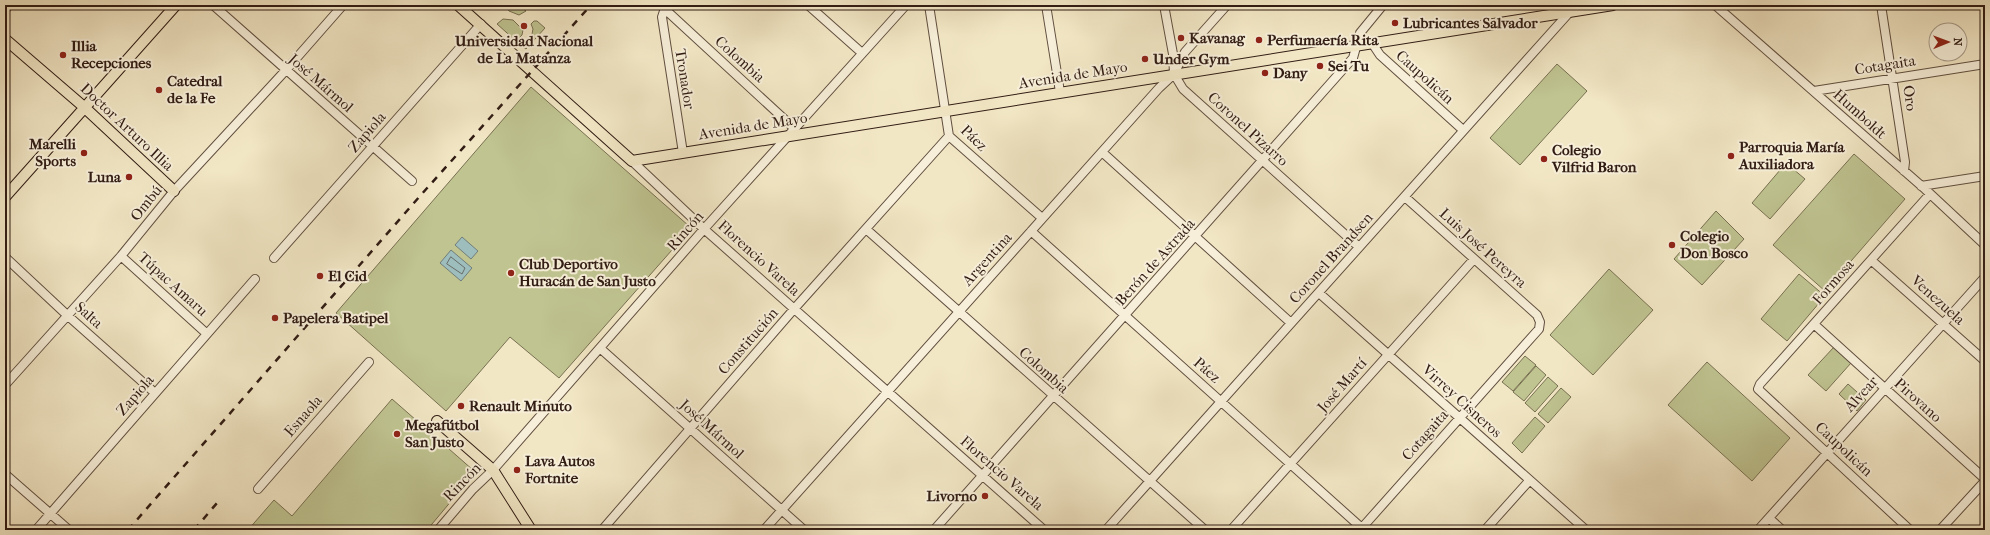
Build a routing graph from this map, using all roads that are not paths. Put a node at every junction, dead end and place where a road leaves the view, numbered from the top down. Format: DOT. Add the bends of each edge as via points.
graph roads {
  1 [pos="9,5"];
  2 [pos="176,5"];
  3 [pos="213,5"];
  4 [pos="343,5"];
  5 [pos="458,5"];
  6 [pos="808,5"];
  7 [pos="906,5"];
  8 [pos="929,5"];
  9 [pos="1046,5"];
  10 [pos="1164,5"];
  11 [pos="1227,5"];
  12 [pos="1383,5"];
  13 [pos="1613,5"];
  14 [pos="1715,5"];
  15 [pos="1881,5"];
  16 [pos="1572,7"];
  17 [pos="5,10"];
  18 [pos="664,11"];
  19 [pos="480,24"];
  20 [pos="5,39"];
  21 [pos="1372,43"];
  22 [pos="1357,45"];
  23 [pos="862,53"];
  24 [pos="1985,64"];
  25 [pos="286,70"];
  26 [pos="1174,74"];
  27 [pos="1894,78"];
  28 [pos="1814,91"];
  29 [pos="1060,92"];
  30 [pos="84,107"];
  31 [pos="946,111"];
  32 [pos="795,128"];
  33 [pos="1463,130"];
  34 [pos="788,136"];
  35 [pos="949,136"];
  36 [pos="373,147"];
  37 [pos="1102,152"];
  38 [pos="683,153"];
  39 [pos="632,161"];
  40 [pos="1263,162"];
  41 [pos="1904,172"];
  42 [pos="1985,176"];
  43 [pos="412,181"];
  44 [pos="1921,186"];
  45 [pos="174,191"];
  46 [pos="1930,194"];
  47 [pos="5,197"];
  48 [pos="1405,197"];
  49 [pos="1042,218"];
  50 [pos="704,229"];
  51 [pos="866,229"];
  52 [pos="1030,231"];
  53 [pos="1196,236"];
  54 [pos="1985,245"];
  55 [pos="1359,247"];
  56 [pos="121,256"];
  57 [pos="5,257"];
  58 [pos="274,258"];
  59 [pos="1474,259"];
  60 [pos="1872,260"];
  61 [pos="1985,277"];
  62 [pos="255,279"];
  63 [pos="1319,293"];
  64 [pos="794,309"];
  65 [pos="959,312"];
  66 [pos="67,315"];
  67 [pos="1124,317"];
  68 [pos="1540,322"];
  69 [pos="1292,323"];
  70 [pos="1944,323"];
  71 [pos="1814,325"];
  72 [pos="206,333"];
  73 [pos="601,349"];
  74 [pos="1388,354"];
  75 [pos="1985,361"];
  76 [pos="369,362"];
  77 [pos="5,385"];
  78 [pos="1884,388"];
  79 [pos="1758,389"];
  80 [pos="888,392"];
  81 [pos="155,393"];
  82 [pos="1053,396"];
  83 [pos="1221,401"];
  84 [pos="1459,417"];
  85 [pos="437,421"];
  86 [pos="690,429"];
  87 [pos="1826,452"];
  88 [pos="1291,463"];
  89 [pos="493,470"];
  90 [pos="5,474"];
  91 [pos="982,476"];
  92 [pos="1985,480"];
  93 [pos="1529,481"];
  94 [pos="1150,482"];
  95 [pos="258,489"];
  96 [pos="782,510"];
  97 [pos="50,514"];
  98 [pos="1769,518"];
  99 [pos="1362,529"];
  100 [pos="36,530"];
  101 [pos="69,530"];
  102 [pos="438,530"];
  103 [pos="531,530"];
  104 [pos="602,530"];
  105 [pos="764,530"];
  106 [pos="804,530"];
  107 [pos="934,530"];
  108 [pos="1044,530"];
  109 [pos="1106,530"];
  110 [pos="1205,530"];
  111 [pos="1231,530"];
  112 [pos="1485,530"];
  113 [pos="1586,530"];
  114 [pos="1758,530"];
  115 [pos="1782,530"];
  116 [pos="1910,530"];
  117 [pos="1940,530"];
  1 -- 17 [label="street"];
  2 -- 30 [label="main road"];
  3 -- 25 [label="street, José Mármol"];
  4 -- 25 [label="street, Ombú"];
  5 -- 19 [label="main road, Florencio Varela"];
  6 -- 23 [label="street"];
  7 -- 23 [label="street, Rincón"];
  8 -- 31 [label="street, Páez"];
  9 -- 29 [label="street"];
  10 -- 26 [label="street"];
  11 -- 26 [label="street, Argentina" via="1185,52"];
  12 -- 22 [label="street, Berón de Astrada" via="1360,33"];
  13 -- 16 [label="main road, Avenida de Mayo"];
  14 -- 28 [label="street, Humboldt"];
  15 -- 27 [label="street, Oro"];
  16 -- 21 [label="main road, Avenida de Mayo"];
  16 -- 33 [label="street, Coronel Brandsen"];
  18 -- 32 [label="street, Colombia"];
  18 -- 38 [label="street, Tronador" via="662,16"];
  19 -- 36 [label="street, Zapiola"];
  19 -- 39 [label="main road, Florencio Varela"];
  20 -- 30 [label="main road, Doctor Arturo Illia"];
  21 -- 22 [label="main road, Avenida de Mayo"];
  21 -- 33 [label="street, Caupolicán" via="1380,55"];
  22 -- 26 [label="main road, Avenida de Mayo"];
  22 -- 40 [label="street, Berón de Astrada" via="1353,58"];
  23 -- 32 [label="street, Rincón"];
  24 -- 27 [label="street, Cotagaita"];
  25 -- 36 [label="street, José Mármol"];
  25 -- 45 [label="street, Ombú"];
  26 -- 29 [label="main road, Avenida de Mayo"];
  26 -- 37 [label="street, Argentina"];
  26 -- 40 [label="street, Coronel Pizarro" via="1183,89"];
  27 -- 28 [label="street, Cotagaita"];
  27 -- 41 [label="street, Oro" via="1905,162"];
  28 -- 41 [label="street, Humboldt"];
  29 -- 31 [label="main road, Avenida de Mayo"];
  30 -- 45 [label="main road, Doctor Arturo Illia"];
  30 -- 47 [label="main road"];
  31 -- 34 [label="main road, Avenida de Mayo"];
  31 -- 35 [label="street, Páez"];
  32 -- 34 [label="street, Rincón"];
  33 -- 48 [label="street, Coronel Brandsen"];
  34 -- 38 [label="main road, Avenida de Mayo"];
  34 -- 50 [label="street, Rincón"];
  35 -- 49 [label="street, Páez"];
  35 -- 51 [label="street, Constitución"];
  36 -- 43 [label="street, José Mármol"];
  36 -- 58 [label="street, Zapiola"];
  37 -- 49 [label="street, Argentina"];
  37 -- 53 [label="street"];
  38 -- 39 [label="main road, Avenida de Mayo"];
  39 -- 50 [label="street, Florencio Varela"];
  40 -- 53 [label="street, Berón de Astrada"];
  40 -- 55 [label="street, Coronel Pizarro"];
  41 -- 44 [label="street, Humboldt"];
  42 -- 44 [label="street"];
  44 -- 46 [label="street, Humboldt"];
  45 -- 56 [label="street, Ombú"];
  46 -- 54 [label="street, Humboldt"];
  46 -- 60 [label="street, Formosa"];
  48 -- 55 [label="street, Coronel Brandsen"];
  48 -- 59 [label="street, Luis José Pereyra"];
  49 -- 52 [label="street, Argentina"];
  50 -- 64 [label="street, Florencio Varela"];
  50 -- 73 [label="street, Rincón"];
  51 -- 64 [label="street, Constitución"];
  51 -- 65 [label="street, Colombia"];
  52 -- 65 [label="street, Argentina"];
  52 -- 67 [label="street, Páez"];
  53 -- 67 [label="street, Berón de Astrada"];
  53 -- 69 [label="street"];
  55 -- 63 [label="street, Coronel Brandsen"];
  56 -- 66 [label="street, Ombú"];
  56 -- 72 [label="street, Túpac Amaru"];
  57 -- 66 [label="street, Salta"];
  59 -- 68 [label="street, Luis José Pereyra" via="1537,315"];
  59 -- 74 [label="street, José Martí"];
  60 -- 70 [label="street, Venezuela"];
  60 -- 71 [label="street, Formosa"];
  61 -- 70 [label="street, Alvear"];
  62 -- 72 [label="street, Zapiola"];
  63 -- 69 [label="street, Coronel Brandsen"];
  63 -- 74 [label="street, Virrey Cisneros"];
  64 -- 80 [label="street, Florencio Varela"];
  64 -- 86 [label="street, Constitución"];
  65 -- 80 [label="street, Argentina"];
  65 -- 82 [label="street, Colombia"];
  66 -- 77 [label="street, Ombú"];
  66 -- 81 [label="street, Salta"];
  67 -- 82 [label="street, Berón de Astrada"];
  67 -- 83 [label="street, Páez"];
  68 -- 84 [label="street, Cotagaita" via="1538,329"];
  69 -- 83 [label="street, Coronel Brandsen"];
  70 -- 75 [label="street, Venezuela"];
  70 -- 78 [label="street, Alvear"];
  71 -- 78 [label="street, Pirovano"];
  71 -- 79 [label="street, Formosa"];
  72 -- 81 [label="street, Zapiola"];
  73 -- 86 [label="street, José Mármol"];
  73 -- 89 [label="street, Rincón"];
  74 -- 84 [label="street, Virrey Cisneros"];
  74 -- 88 [label="street, José Martí"];
  76 -- 95 [label="street, Esnaola"];
  78 -- 87 [label="street, Alvear"];
  78 -- 92 [label="street, Pirovano"];
  79 -- 87 [label="street, Caupolicán"];
  80 -- 91 [label="street, Florencio Varela"];
  80 -- 96 [label="street, Argentina"];
  81 -- 97 [label="street, Zapiola"];
  82 -- 91 [label="street, Berón de Astrada"];
  82 -- 94 [label="street, Colombia"];
  83 -- 88 [label="street, Páez"];
  83 -- 94 [label="street, Coronel Brandsen"];
  84 -- 93 [label="street, Virrey Cisneros"];
  84 -- 99 [label="street, Cotagaita"];
  85 -- 89 [label="main road"];
  86 -- 96 [label="street, José Mármol"];
  86 -- 104 [label="street, Constitución"];
  87 -- 98 [label="street, Alvear"];
  87 -- 116 [label="street, Caupolicán"];
  88 -- 99 [label="street, Páez"];
  88 -- 111 [label="street, José Martí"];
  89 -- 102 [label="street, Rincón"];
  89 -- 103 [label="main road"];
  90 -- 97 [label="street"];
  91 -- 107 [label="street, Berón de Astrada"];
  91 -- 108 [label="street, Florencio Varela"];
  92 -- 117 [label="street"];
  93 -- 112 [label="street"];
  93 -- 113 [label="street, Virrey Cisneros"];
  94 -- 109 [label="street, Coronel Brandsen"];
  94 -- 110 [label="street, Colombia"];
  96 -- 105 [label="street, Argentina"];
  96 -- 106 [label="street, José Mármol"];
  97 -- 100 [label="street, Zapiola"];
  97 -- 101 [label="street"];
  98 -- 114 [label="street, Alvear"];
  98 -- 115 [label="street"];
}
